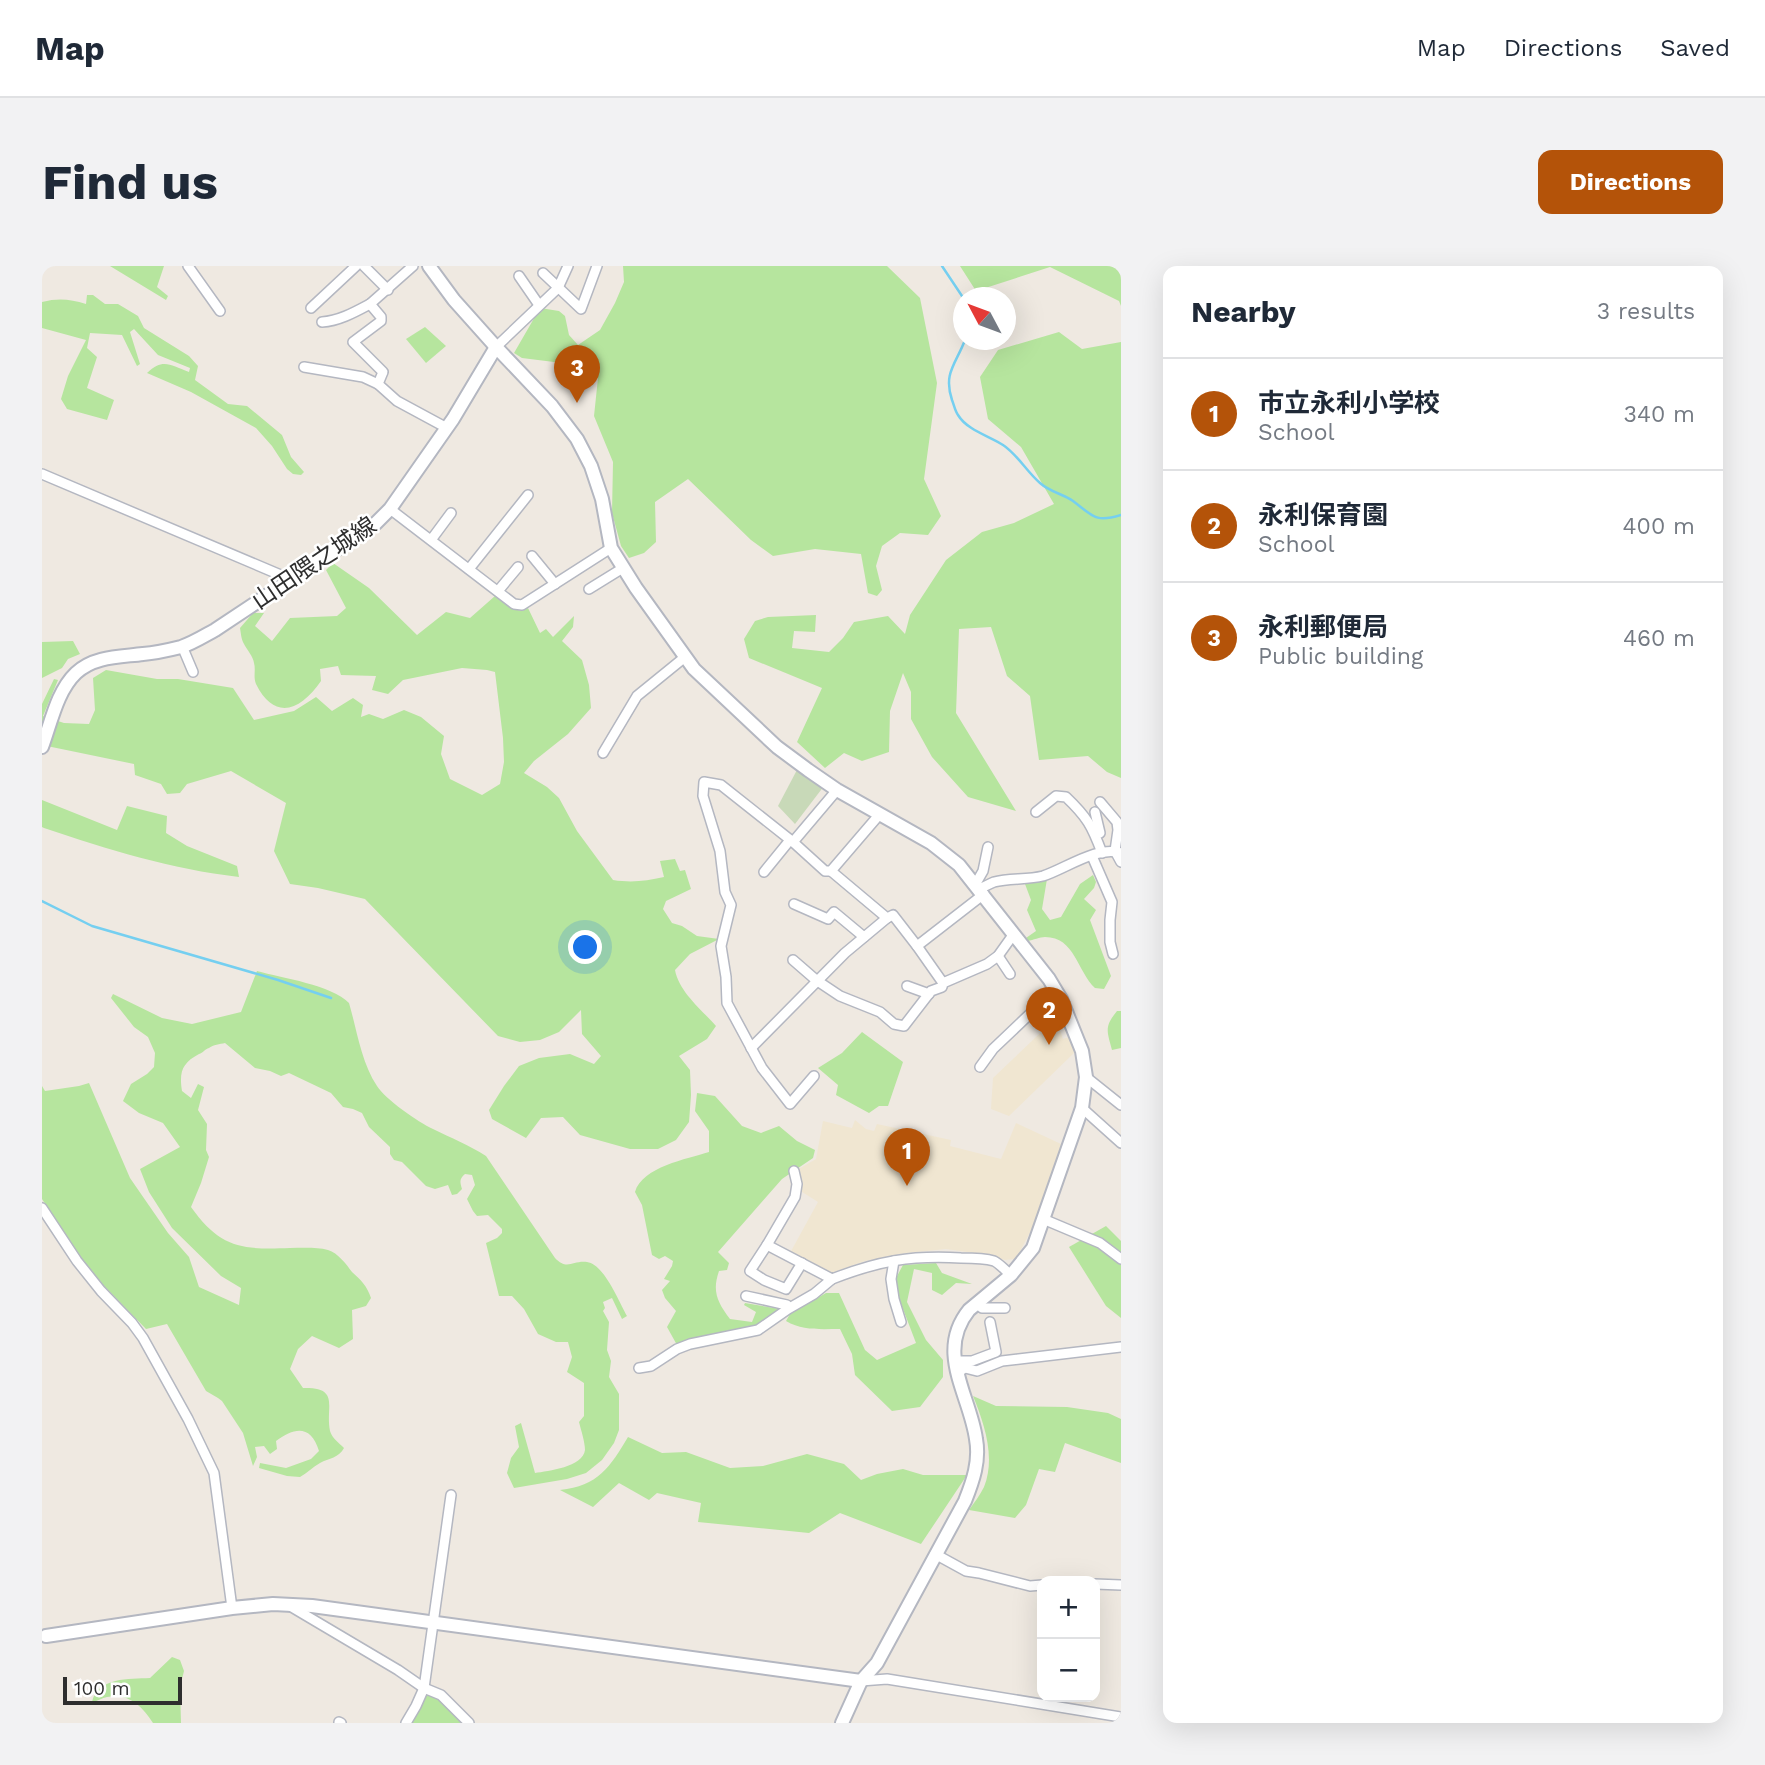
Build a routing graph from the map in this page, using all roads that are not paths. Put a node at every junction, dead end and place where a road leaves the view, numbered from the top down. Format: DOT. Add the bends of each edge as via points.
graph roads {
  1 [pos="188,266"];
  2 [pos="356,266"];
  3 [pos="364,266"];
  4 [pos="413,266"];
  5 [pos="429,266"];
  6 [pos="568,266"];
  7 [pos="597,266"];
  8 [pos="543,273"];
  9 [pos="519,276"];
  10 [pos="558,288"];
  11 [pos="388,290"];
  12 [pos="370,304"];
  13 [pos="539,305"];
  14 [pos="311,308"];
  15 [pos="220,311"];
  16 [pos="322,322"];
  17 [pos="496,347"];
  18 [pos="304,367"];
  19 [pos="378,384"];
  20 [pos="447,428"];
  21 [pos="42,474"];
  22 [pos="528,495"];
  23 [pos="390,509"];
  24 [pos="451,513"];
  25 [pos="431,540"];
  26 [pos="611,548"];
  27 [pos="532,556"];
  28 [pos="518,566"];
  29 [pos="623,568"];
  30 [pos="469,569"];
  31 [pos="290,579"];
  32 [pos="555,584"];
  33 [pos="589,589"];
  34 [pos="498,591"];
  35 [pos="182,646"];
  36 [pos="685,657"];
  37 [pos="192,672"];
  38 [pos="42,747"];
  39 [pos="603,753"];
  40 [pos="837,790"];
  41 [pos="1100,802"];
  42 [pos="1036,812"];
  43 [pos="1095,812"];
  44 [pos="878,815"];
  45 [pos="791,841"];
  46 [pos="988,847"];
  47 [pos="1107,853"];
  48 [pos="1121,862"];
  49 [pos="831,871"];
  50 [pos="764,872"];
  51 [pos="979,889"];
  52 [pos="794,904"];
  53 [pos="887,918"];
  54 [pos="1013,934"];
  55 [pos="864,937"];
  56 [pos="917,946"];
  57 [pos="1113,954"];
  58 [pos="998,956"];
  59 [pos="793,960"];
  60 [pos="1010,974"];
  61 [pos="816,980"];
  62 [pos="943,983"];
  63 [pos="907,986"];
  64 [pos="1055,990"];
  65 [pos="929,994"];
  66 [pos="751,1048"];
  67 [pos="980,1067"];
  68 [pos="814,1076"];
  69 [pos="1086,1077"];
  70 [pos="1121,1105"];
  71 [pos="1082,1108"];
  72 [pos="1121,1143"];
  73 [pos="794,1171"];
  74 [pos="42,1208"];
  75 [pos="1043,1219"];
  76 [pos="767,1244"];
  77 [pos="1121,1259"];
  78 [pos="894,1261"];
  79 [pos="802,1263"];
  80 [pos="1011,1275"];
  81 [pos="832,1279"];
  82 [pos="786,1289"];
  83 [pos="746,1296"];
  84 [pos="976,1304"];
  85 [pos="788,1307"];
  86 [pos="1005,1308"];
  87 [pos="901,1322"];
  88 [pos="990,1322"];
  89 [pos="1121,1347"];
  90 [pos="956,1367"];
  91 [pos="639,1368"];
  92 [pos="451,1495"];
  93 [pos="935,1554"];
  94 [pos="1100,1584"];
  95 [pos="1037,1585"];
  96 [pos="1121,1586"];
  97 [pos="289,1605"];
  98 [pos="232,1608"];
  99 [pos="434,1623"];
  100 [pos="44,1636"];
  101 [pos="861,1681"];
  102 [pos="424,1688"];
  103 [pos="1121,1717"];
  104 [pos="406,1723"];
  105 [pos="469,1723"];
  106 [pos="842,1723"];
  1 -- 15 [label="street"];
  2 -- 14 [label="street"];
  3 -- 11 [label="street"];
  4 -- 11 [label="street"];
  5 -- 17 [label="street"];
  6 -- 10 [label="street"];
  7 -- 10 [label="street" via="581,309"];
  8 -- 10 [label="street"];
  9 -- 13 [label="street"];
  10 -- 13 [label="street"];
  11 -- 12 [label="street"];
  12 -- 16 [label="street"];
  12 -- 19 [label="street" via="381,321 353,342 383,372"];
  13 -- 17 [label="street"];
  17 -- 20 [label="street, 山田隈之城線"];
  17 -- 26 [label="street" via="552,406 576,439 602,499"];
  18 -- 19 [label="street"];
  19 -- 20 [label="street" via="397,401"];
  20 -- 23 [label="street, 山田隈之城線"];
  21 -- 31 [label="street"];
  22 -- 30 [label="street"];
  23 -- 25 [label="street"];
  23 -- 31 [label="street, 山田隈之城線"];
  24 -- 25 [label="street"];
  25 -- 30 [label="street"];
  26 -- 29 [label="street"];
  26 -- 32 [label="street"];
  27 -- 32 [label="street"];
  28 -- 34 [label="street"];
  29 -- 33 [label="street"];
  29 -- 36 [label="street"];
  30 -- 34 [label="street"];
  31 -- 35 [label="street, 山田隈之城線" via="215,630"];
  32 -- 34 [label="street" via="522,605"];
  35 -- 37 [label="street"];
  35 -- 38 [label="street, 山田隈之城線" via="100,659 85,666 67,684"];
  36 -- 39 [label="street" via="637,696"];
  36 -- 40 [label="street" via="777,747"];
  40 -- 44 [label="street"];
  40 -- 45 [label="street"];
  41 -- 47 [label="street" via="1117,822"];
  42 -- 47 [label="street" via="1056,796 1066,797 1084,815"];
  43 -- 47 [label="street"];
  44 -- 49 [label="street"];
  44 -- 51 [label="street" via="931,843 960,865"];
  45 -- 49 [label="street" via="825,871"];
  45 -- 50 [label="street"];
  45 -- 66 [label="street" via="721,785 704,782 731,905 721,946 727,1003"];
  46 -- 51 [label="street"];
  47 -- 48 [label="street"];
  47 -- 51 [label="street" via="1044,875"];
  47 -- 57 [label="street"];
  49 -- 53 [label="street"];
  51 -- 54 [label="street"];
  51 -- 56 [label="street"];
  52 -- 55 [label="street" via="828,919 834,912"];
  53 -- 55 [label="street"];
  53 -- 56 [label="street" via="893,915"];
  54 -- 58 [label="street"];
  54 -- 64 [label="street"];
  55 -- 61 [label="street"];
  56 -- 62 [label="street"];
  58 -- 60 [label="street"];
  58 -- 62 [label="street"];
  59 -- 61 [label="street"];
  61 -- 65 [label="street" via="904,1026"];
  61 -- 66 [label="street"];
  62 -- 65 [label="street"];
  63 -- 65 [label="street"];
  64 -- 67 [label="street"];
  64 -- 69 [label="street" via="1082,1051"];
  66 -- 68 [label="street" via="790,1104"];
  69 -- 70 [label="street"];
  69 -- 71 [label="street"];
  71 -- 72 [label="street"];
  71 -- 75 [label="street"];
  73 -- 76 [label="street" via="794,1197"];
  74 -- 98 [label="street" via="77,1261 143,1338 214,1473"];
  75 -- 77 [label="street" via="1100,1243"];
  75 -- 80 [label="street" via="1033,1248"];
  76 -- 79 [label="street"];
  76 -- 82 [label="street" via="750,1271"];
  78 -- 80 [label="street" via="938,1256 978,1259 995,1262"];
  78 -- 81 [label="street"];
  78 -- 87 [label="street" via="891,1279"];
  79 -- 81 [label="street"];
  79 -- 82 [label="street"];
  80 -- 84 [label="street"];
  81 -- 85 [label="street"];
  82 -- 85 [label="street"];
  83 -- 85 [label="street"];
  84 -- 86 [label="street"];
  84 -- 90 [label="street" via="958,1326 953,1349"];
  85 -- 91 [label="street" via="758,1331 690,1344"];
  88 -- 90 [label="street" via="996,1352"];
  89 -- 90 [label="street" via="1002,1361 977,1371"];
  90 -- 93 [label="street" via="978,1457 965,1502"];
  92 -- 99 [label="street"];
  93 -- 95 [label="street" via="966,1571"];
  93 -- 101 [label="street" via="877,1662"];
  94 -- 96 [label="street"];
  97 -- 98 [label="street"];
  97 -- 99 [label="street"];
  97 -- 102 [label="street"];
  98 -- 100 [label="street"];
  99 -- 101 [label="street"];
  99 -- 102 [label="street"];
  101 -- 103 [label="street" via="887,1679"];
  101 -- 106 [label="street"];
  102 -- 104 [label="street"];
  102 -- 105 [label="street" via="441,1695"];
}
